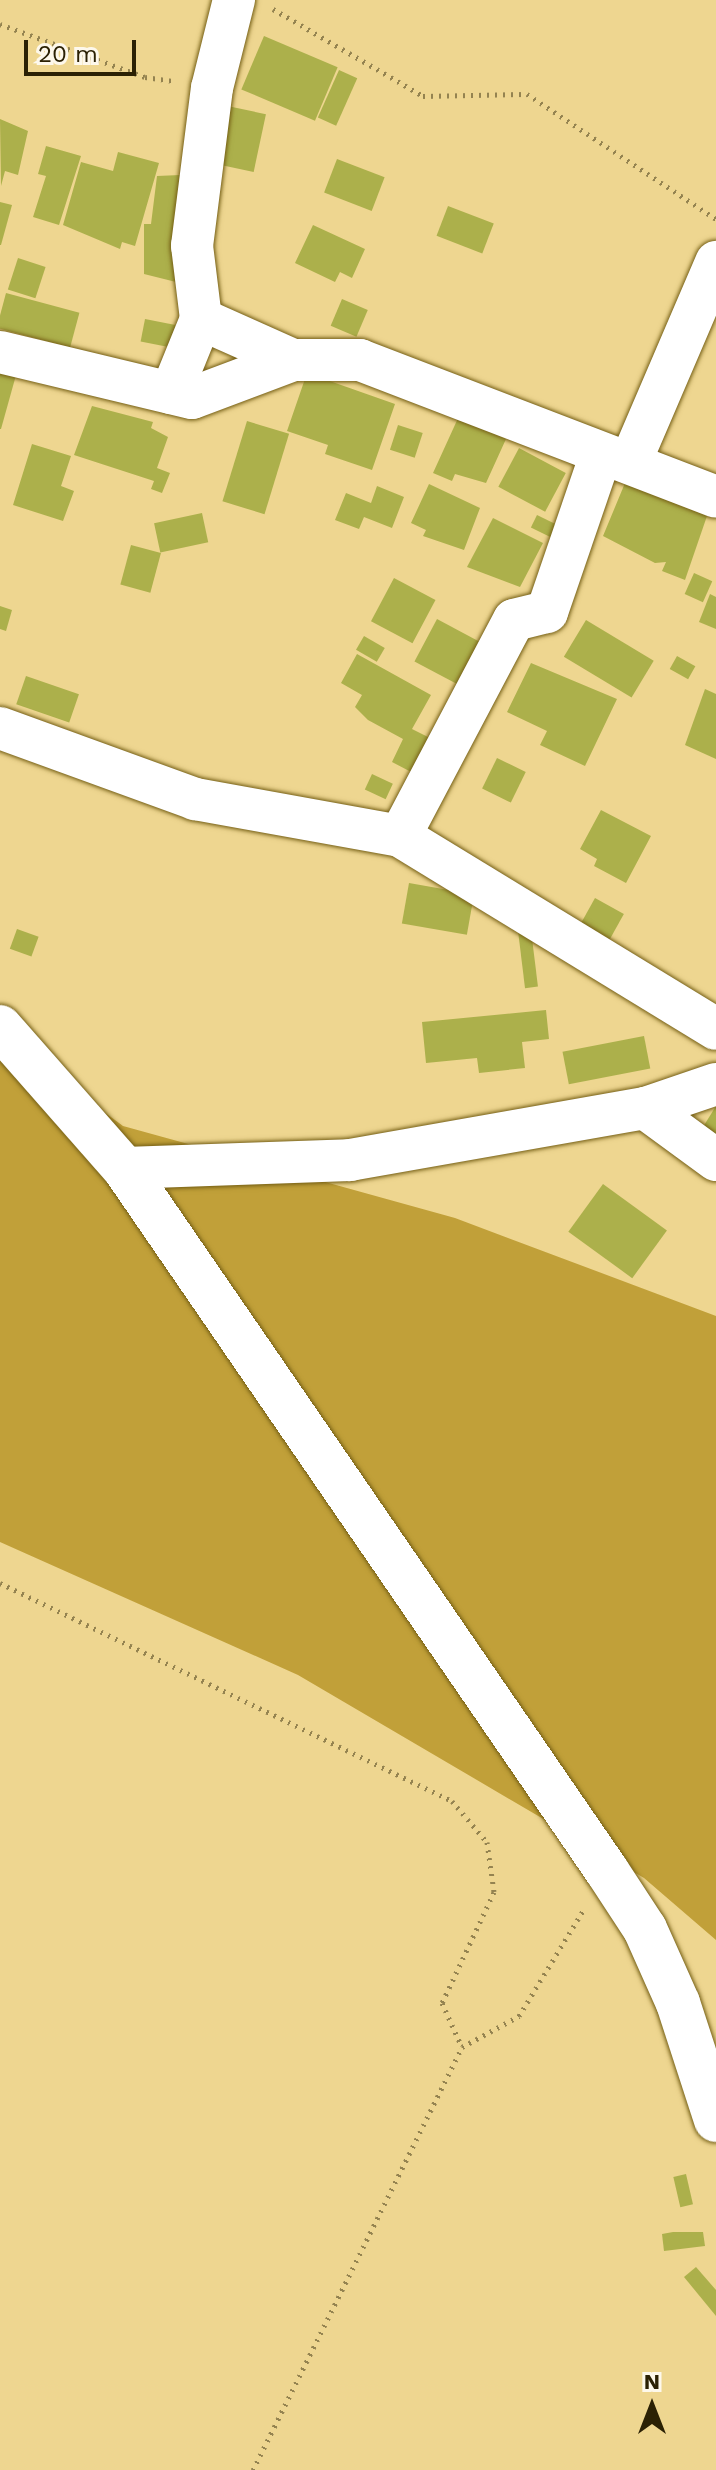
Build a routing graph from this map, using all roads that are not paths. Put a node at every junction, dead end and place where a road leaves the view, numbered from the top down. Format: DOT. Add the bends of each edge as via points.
graph roads {
  1 [pos="234,0"];
  2 [pos="716,262"];
  3 [pos="201,319"];
  4 [pos="0,352"];
  5 [pos="293,360"];
  6 [pos="171,393"];
  7 [pos="616,459"];
  8 [pos="716,497"];
  9 [pos="0,728"];
  10 [pos="400,836"];
  11 [pos="0,1027"];
  12 [pos="716,1029"];
  13 [pos="716,1084"];
  14 [pos="645,1108"];
  15 [pos="716,1160"];
  16 [pos="124,1168"];
  17 [pos="716,2120"];
  1 -- 3 [label="street" via="212,88 192,246"];
  2 -- 7 [label="street"];
  3 -- 5 [label="street"];
  3 -- 6 [label="street"];
  4 -- 6 [label="street"];
  5 -- 6 [label="street" via="192,398"];
  5 -- 7 [label="street" via="360,360"];
  7 -- 8 [label="street"];
  7 -- 10 [label="street" via="547,612 514,620"];
  9 -- 10 [label="street" via="195,799"];
  10 -- 12 [label="street"];
  11 -- 16 [label="street"];
  13 -- 14 [label="street"];
  14 -- 15 [label="street"];
  14 -- 16 [label="street" via="350,1160"];
  16 -- 17 [label="street" via="645,1929 678,2003"];
}
